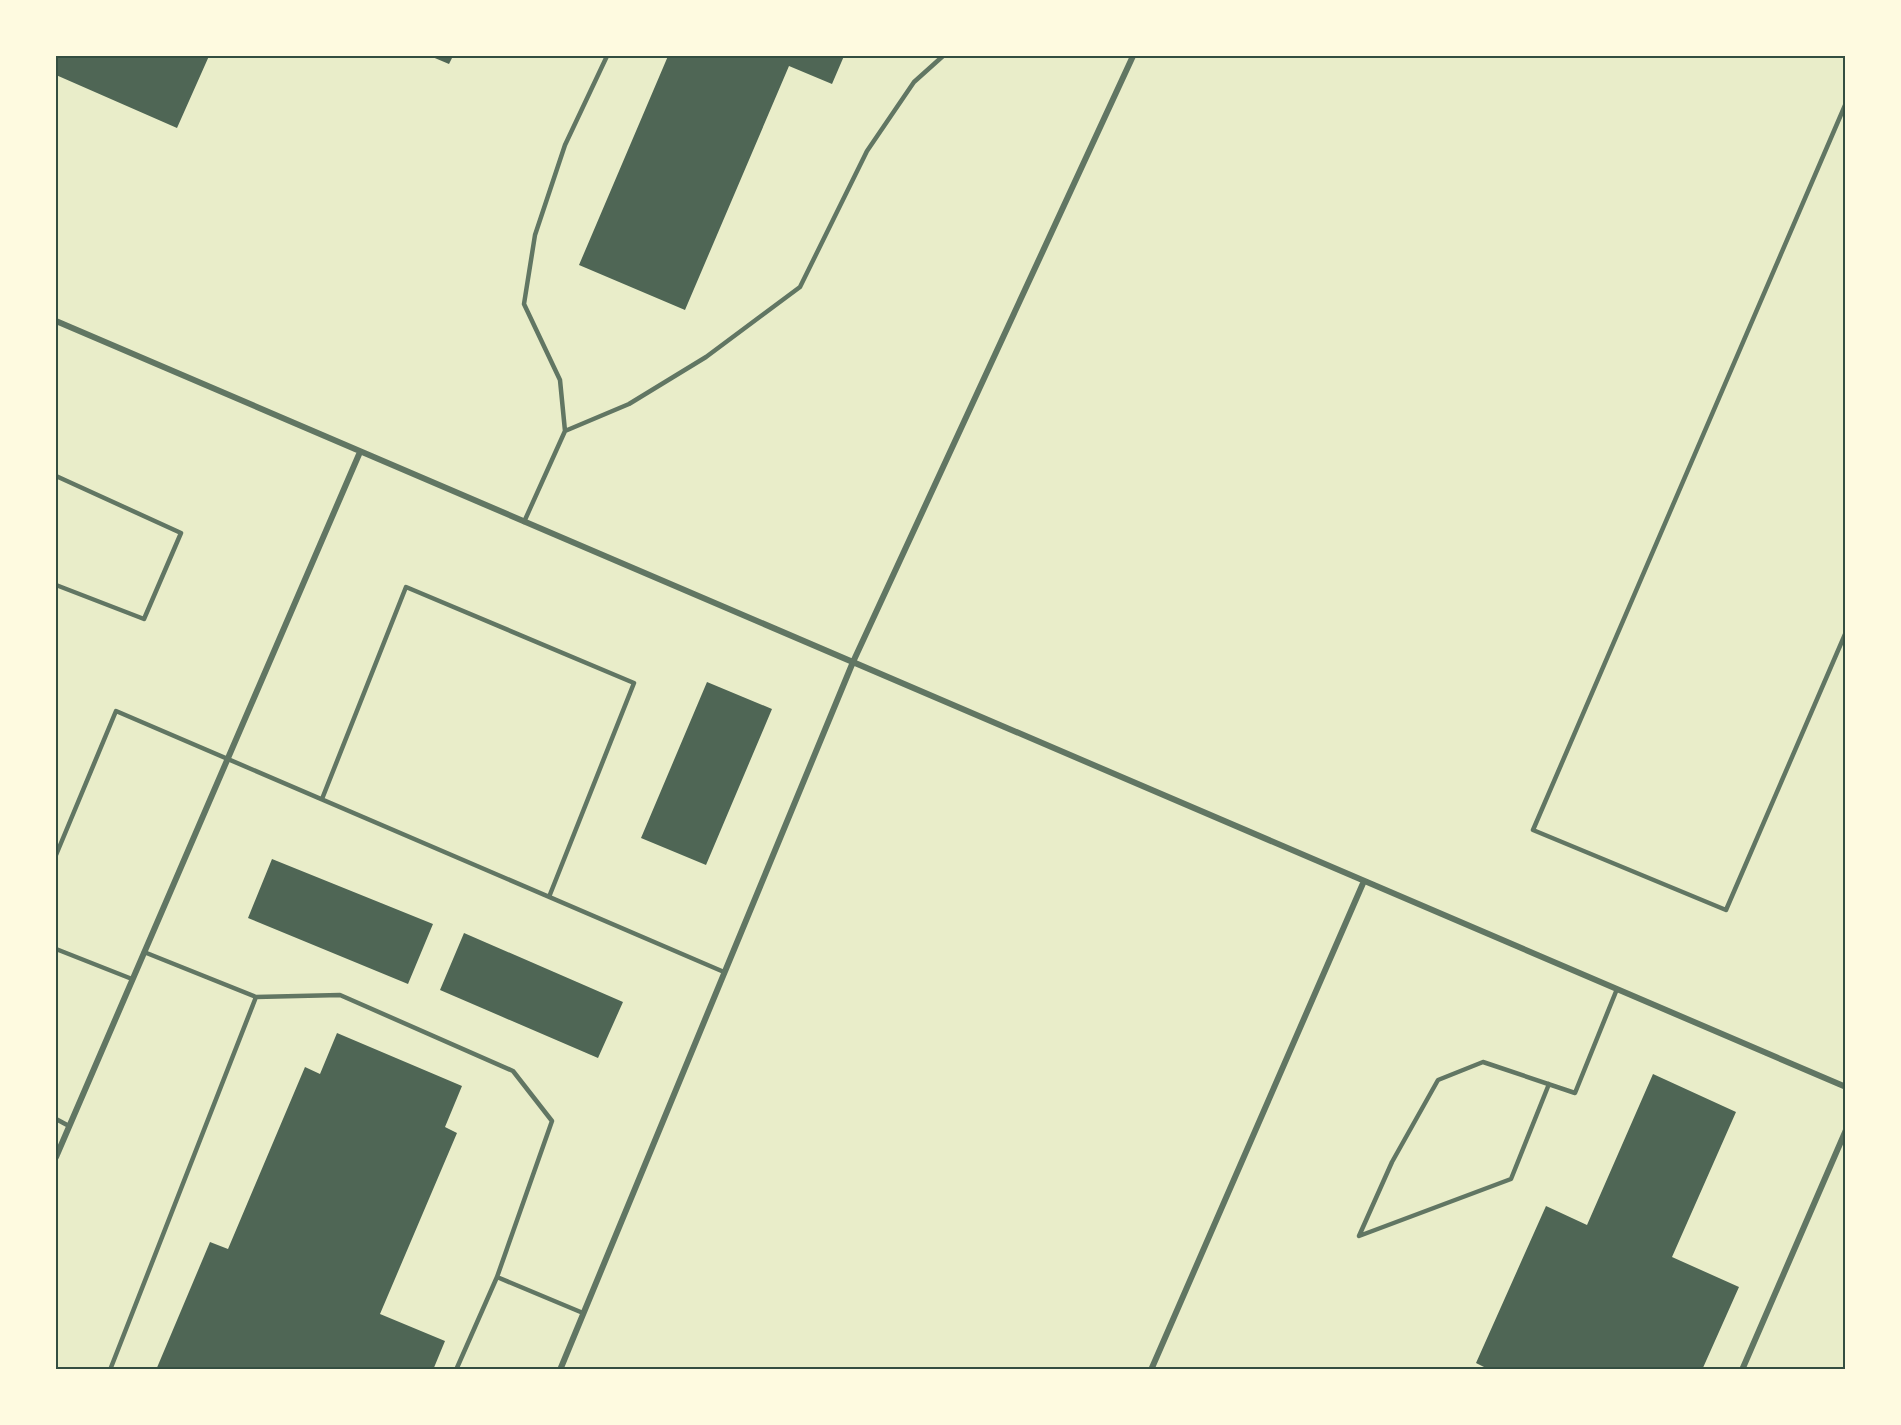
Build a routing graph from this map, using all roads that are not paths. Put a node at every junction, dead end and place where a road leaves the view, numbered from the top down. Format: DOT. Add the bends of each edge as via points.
graph roads {
  1 [pos="607,56"];
  2 [pos="943,56"];
  3 [pos="1133,56"];
  4 [pos="1845,103"];
  5 [pos="56,321"];
  6 [pos="565,431"];
  7 [pos="360,452"];
  8 [pos="56,476"];
  9 [pos="524,522"];
  10 [pos="56,585"];
  11 [pos="1845,632"];
  12 [pos="853,662"];
  13 [pos="227,759"];
  14 [pos="322,799"];
  15 [pos="56,855"];
  16 [pos="1364,881"];
  17 [pos="549,897"];
  18 [pos="56,949"];
  19 [pos="144,952"];
  20 [pos="724,972"];
  21 [pos="132,979"];
  22 [pos="1617,989"];
  23 [pos="256,997"];
  24 [pos="1549,1084"];
  25 [pos="1845,1087"];
  26 [pos="56,1119"];
  27 [pos="69,1126"];
  28 [pos="1845,1130"];
  29 [pos="56,1157"];
  30 [pos="497,1277"];
  31 [pos="583,1313"];
  32 [pos="110,1370"];
  33 [pos="456,1370"];
  34 [pos="560,1370"];
  35 [pos="1151,1370"];
  36 [pos="1742,1370"];
  1 -- 6 [label="lane" via="566,145 535,236 524,304 560,380"];
  2 -- 6 [label="lane" via="914,81 867,151 800,287 706,357 629,404"];
  3 -- 12 [label="street"];
  4 -- 11 [label="lane" via="1533,830 1726,910"];
  5 -- 7 [label="street"];
  6 -- 9 [label="lane"];
  7 -- 9 [label="street"];
  7 -- 13 [label="street"];
  8 -- 10 [label="lane" via="181,533 144,619"];
  9 -- 12 [label="street"];
  12 -- 16 [label="street"];
  12 -- 20 [label="street"];
  13 -- 14 [label="lane"];
  13 -- 15 [label="lane" via="116,711"];
  13 -- 19 [label="street"];
  14 -- 17 [label="lane"];
  14 -- 17 [label="lane" via="406,587 634,683"];
  16 -- 22 [label="street"];
  16 -- 35 [label="street"];
  17 -- 20 [label="lane"];
  18 -- 21 [label="lane"];
  19 -- 21 [label="street"];
  19 -- 23 [label="lane"];
  20 -- 31 [label="street"];
  21 -- 27 [label="street"];
  22 -- 24 [label="lane" via="1575,1093"];
  22 -- 25 [label="street"];
  23 -- 30 [label="lane" via="340,995 513,1071 552,1121"];
  23 -- 32 [label="lane"];
  24 -- 24 [label="lane" via="1483,1062 1438,1080 1392,1162 1359,1236 1511,1179"];
  26 -- 27 [label="lane"];
  27 -- 29 [label="street"];
  28 -- 36 [label="street"];
  30 -- 31 [label="lane"];
  30 -- 33 [label="lane"];
  31 -- 34 [label="street"];
}
